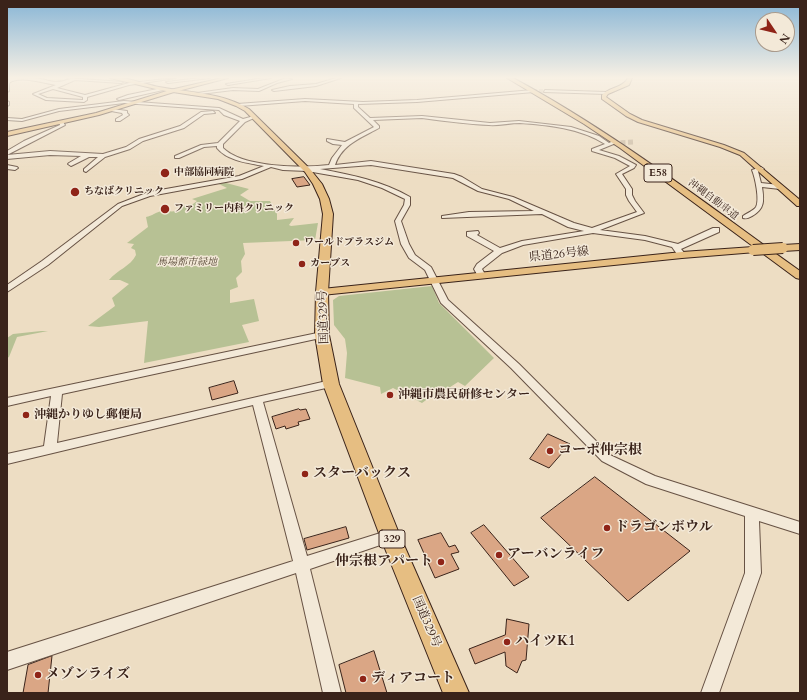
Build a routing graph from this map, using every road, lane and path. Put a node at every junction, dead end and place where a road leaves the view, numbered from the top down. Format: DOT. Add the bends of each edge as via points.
graph roads {
  1 [pos="50,111"];
  2 [pos="74,111"];
  3 [pos="110,111"];
  4 [pos="117,111"];
  5 [pos="248,111"];
  6 [pos="360,111"];
  7 [pos="568,111"];
  8 [pos="574,111"];
  9 [pos="623,111"];
  10 [pos="223,112"];
  11 [pos="254,117"];
  12 [pos="7,118"];
  13 [pos="79,119"];
  14 [pos="370,119"];
  15 [pos="118,120"];
  16 [pos="243,121"];
  17 [pos="61,123"];
  18 [pos="7,134"];
  19 [pos="329,140"];
  20 [pos="220,144"];
  21 [pos="345,144"];
  22 [pos="7,153"];
  23 [pos="88,155"];
  24 [pos="103,156"];
  25 [pos="7,157"];
  26 [pos="177,158"];
  27 [pos="71,164"];
  28 [pos="7,166"];
  29 [pos="269,166"];
  30 [pos="332,166"];
  31 [pos="15,168"];
  32 [pos="306,169"];
  33 [pos="761,169"];
  34 [pos="86,170"];
  35 [pos="758,185"];
  36 [pos="780,187"];
  37 [pos="800,204"];
  38 [pos="544,212"];
  39 [pos="444,217"];
  40 [pos="745,217"];
  41 [pos="716,230"];
  42 [pos="593,231"];
  43 [pos="475,233"];
  44 [pos="800,247"];
  45 [pos="499,251"];
  46 [pos="680,251"];
  47 [pos="800,268"];
  48 [pos="482,276"];
  49 [pos="800,276"];
  50 [pos="434,281"];
  51 [pos="7,289"];
  52 [pos="322,292"];
  53 [pos="322,335"];
  54 [pos="331,384"];
  55 [pos="57,391"];
  56 [pos="257,400"];
  57 [pos="7,402"];
  58 [pos="50,448"];
  59 [pos="7,459"];
  60 [pos="752,512"];
  61 [pos="800,528"];
  62 [pos="390,536"];
  63 [pos="302,565"];
  64 [pos="7,661"];
  65 [pos="332,693"];
  66 [pos="456,693"];
  67 [pos="710,693"];
  1 -- 12 [label="street"];
  2 -- 13 [label="street"];
  3 -- 13 [label="main road"];
  4 -- 15 [label="street" via="127,115"];
  5 -- 11 [label="highway, 国道329号 / 329"];
  6 -- 14 [label="street"];
  7 -- 49 [label="highway, 沖縄自動車道 / E58"];
  8 -- 47 [label="highway, 沖縄自動車道 / E58" via="609,132"];
  9 -- 33 [label="main road" via="640,121 733,150"];
  10 -- 16 [label="street"];
  10 -- 24 [label="street" via="203,113 182,127"];
  11 -- 16 [label="street"];
  11 -- 32 [label="highway, 国道329号 / 329"];
  13 -- 17 [label="main road"];
  14 -- 21 [label="street" via="377,127"];
  14 -- 42 [label="street" via="422,117 498,124 513,122 571,128 597,137 610,144 594,150 633,165 619,174 641,214"];
  16 -- 20 [label="street"];
  17 -- 18 [label="main road"];
  17 -- 22 [label="street" via="63,125"];
  19 -- 21 [label="street"];
  20 -- 26 [label="street" via="203,146"];
  20 -- 29 [label="street" via="222,150 232,156"];
  21 -- 30 [label="street"];
  23 -- 24 [label="street"];
  23 -- 25 [label="street" via="50,153"];
  23 -- 27 [label="street"];
  24 -- 34 [label="street"];
  28 -- 31 [label="street"];
  29 -- 32 [label="street"];
  29 -- 51 [label="street" via="240,178 149,194 120,205 41,267"];
  30 -- 32 [label="street"];
  30 -- 38 [label="street" via="379,164 416,172 454,176 480,190 511,198"];
  32 -- 50 [label="street" via="361,179 408,198 398,221 405,244 412,256 428,269"];
  32 -- 52 [label="highway, 国道329号 / 329" via="320,185 327,209"];
  33 -- 35 [label="street" via="755,170"];
  33 -- 36 [label="main road"];
  35 -- 36 [label="street"];
  35 -- 40 [label="street" via="760,205 756,212"];
  36 -- 37 [label="main road"];
  38 -- 39 [label="street"];
  38 -- 42 [label="street"];
  41 -- 46 [label="street"];
  42 -- 45 [label="street" via="522,243"];
  42 -- 46 [label="street" via="675,244"];
  43 -- 45 [label="street" via="470,234"];
  44 -- 46 [label="main road, 県道26号線, bridge"];
  45 -- 48 [label="street" via="480,266 478,269"];
  46 -- 48 [label="main road, 県道26号線"];
  48 -- 50 [label="main road, 県道26号線"];
  50 -- 52 [label="main road, 県道26号線"];
  50 -- 60 [label="street" via="444,301 515,366 606,458 651,480"];
  52 -- 53 [label="highway, 国道329号 / 329"];
  53 -- 54 [label="highway, 国道329号 / 329"];
  53 -- 55 [label="street"];
  54 -- 56 [label="street"];
  54 -- 62 [label="highway, 国道329号 / 329"];
  55 -- 57 [label="street"];
  55 -- 58 [label="street"];
  56 -- 58 [label="street"];
  56 -- 63 [label="street"];
  58 -- 59 [label="street"];
  60 -- 61 [label="street"];
  60 -- 67 [label="street" via="753,573"];
  62 -- 63 [label="street"];
  62 -- 66 [label="highway, 国道329号 / 329"];
  63 -- 64 [label="street"];
  63 -- 65 [label="street"];
}
